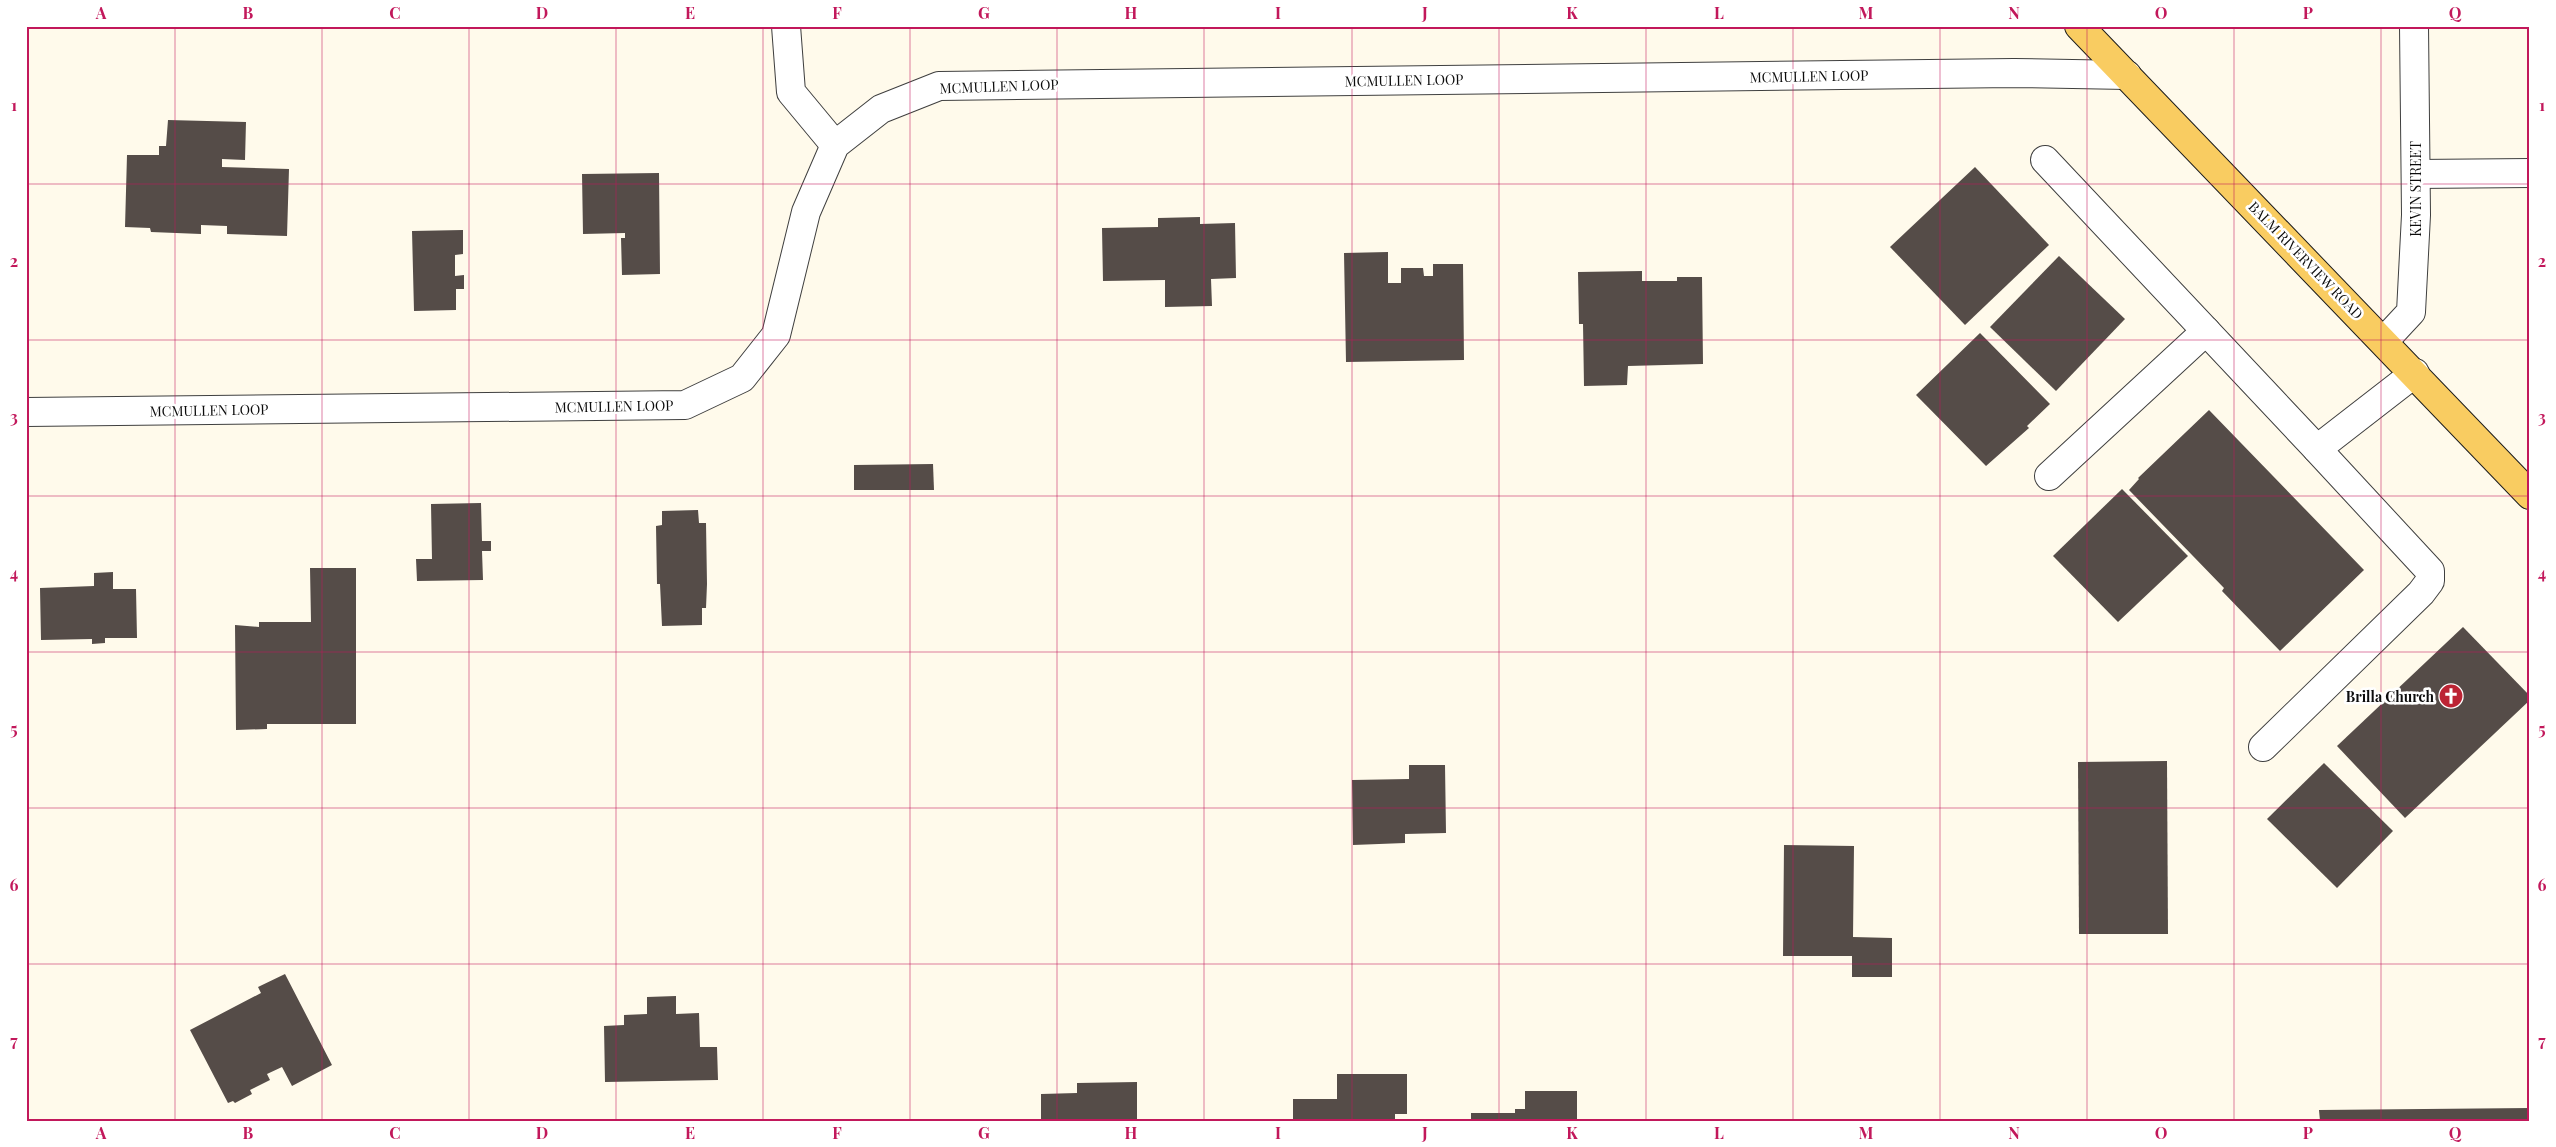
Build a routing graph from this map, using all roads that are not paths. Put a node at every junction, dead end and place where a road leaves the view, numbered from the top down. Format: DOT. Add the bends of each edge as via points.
graph roads {
  1 [pos="786,26"];
  2 [pos="2080,26"];
  3 [pos="2414,26"];
  4 [pos="2127,75"];
  5 [pos="835,145"];
  6 [pos="2045,160"];
  7 [pos="2530,173"];
  8 [pos="2416,174"];
  9 [pos="2206,330"];
  10 [pos="2384,341"];
  11 [pos="2415,373"];
  12 [pos="26,412"];
  13 [pos="2317,449"];
  14 [pos="2049,476"];
  15 [pos="2530,495"];
  16 [pos="2263,747"];
  1 -- 5 [label="street" via="791,92"];
  2 -- 4 [label="main road, BALM RIVERVIEW ROAD"];
  3 -- 8 [label="street, KEVIN STREET"];
  4 -- 5 [label="street, MCMULLEN LOOP" via="2014,73 939,86 880,109"];
  4 -- 10 [label="main road, BALM RIVERVIEW ROAD"];
  5 -- 12 [label="street, MCMULLEN LOOP" via="806,212 776,335 742,378 685,405"];
  6 -- 9 [label="street"];
  7 -- 8 [label="street"];
  8 -- 10 [label="street, KEVIN STREET" via="2411,312"];
  9 -- 13 [label="street"];
  9 -- 14 [label="street"];
  10 -- 11 [label="main road, BALM RIVERVIEW ROAD"];
  11 -- 13 [label="street"];
  11 -- 15 [label="main road, BALM RIVERVIEW ROAD"];
  13 -- 16 [label="street" via="2430,571 2430,581"];
}
